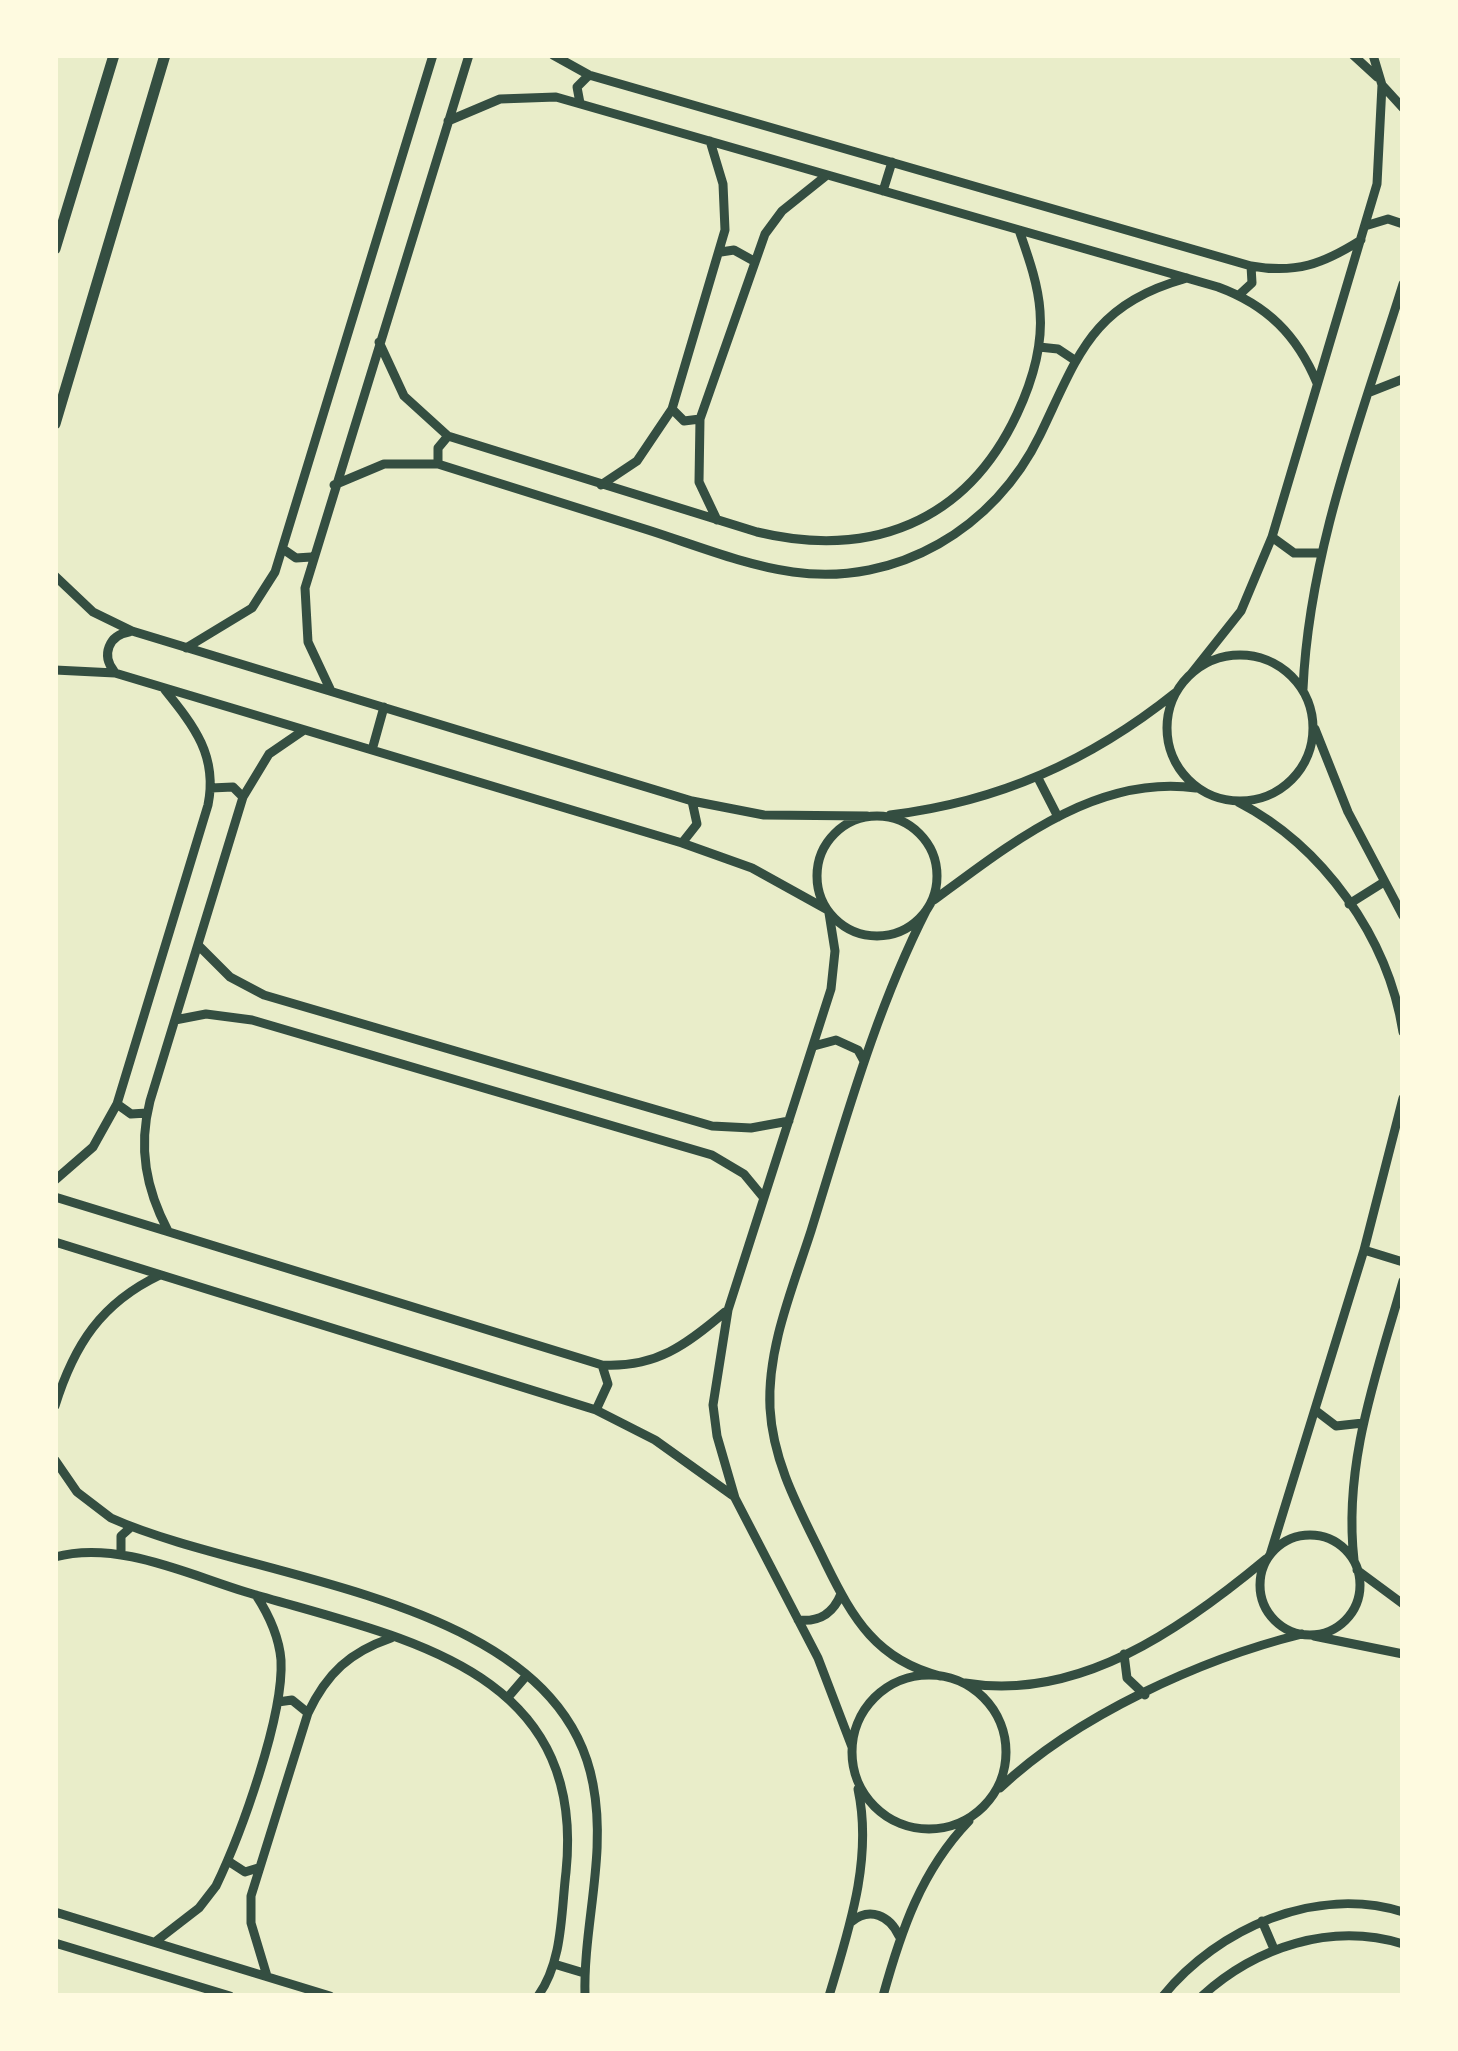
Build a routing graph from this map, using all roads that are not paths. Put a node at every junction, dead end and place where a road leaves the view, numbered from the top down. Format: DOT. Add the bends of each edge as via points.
graph roads {
  1 [pos="114,55"];
  2 [pos="165,55"];
  3 [pos="433,55"];
  4 [pos="469,55"];
  5 [pos="553,55"];
  6 [pos="1353,55"];
  7 [pos="1373,55"];
  8 [pos="589,75"];
  9 [pos="1380,82"];
  10 [pos="580,103"];
  11 [pos="1403,108"];
  12 [pos="448,120"];
  13 [pos="710,141"];
  14 [pos="892,162"];
  15 [pos="827,174"];
  16 [pos="884,191"];
  17 [pos="1403,224"];
  18 [pos="1365,226"];
  19 [pos="1019,230"];
  20 [pos="1361,240"];
  21 [pos="55,249"];
  22 [pos="721,252"];
  23 [pos="752,260"];
  24 [pos="1251,266"];
  25 [pos="1187,278"];
  26 [pos="1403,284"];
  27 [pos="1240,295"];
  28 [pos="379,342"];
  29 [pos="1039,348"];
  30 [pos="1074,359"];
  31 [pos="1403,379"];
  32 [pos="1317,383"];
  33 [pos="1370,392"];
  34 [pos="672,409"];
  35 [pos="700,419"];
  36 [pos="55,424"];
  37 [pos="448,436"];
  38 [pos="438,464"];
  39 [pos="601,484"];
  40 [pos="334,485"];
  41 [pos="717,520"];
  42 [pos="1272,538"];
  43 [pos="283,549"];
  44 [pos="1321,552"];
  45 [pos="312,558"];
  46 [pos="55,576"];
  47 [pos="132,631"];
  48 [pos="186,648"];
  49 [pos="55,670"];
  50 [pos="116,672"];
  51 [pos="1191,674"];
  52 [pos="163,688"];
  53 [pos="1303,690"];
  54 [pos="1177,691"];
  55 [pos="331,692"];
  56 [pos="384,708"];
  57 [pos="1314,726"];
  58 [pos="304,730"];
  59 [pos="372,750"];
  60 [pos="1038,778"];
  61 [pos="211,788"];
  62 [pos="1200,788"];
  63 [pos="243,797"];
  64 [pos="692,800"];
  65 [pos="1235,801"];
  66 [pos="887,815"];
  67 [pos="867,816"];
  68 [pos="1058,817"];
  69 [pos="682,843"];
  70 [pos="1384,882"];
  71 [pos="1348,904"];
  72 [pos="929,906"];
  73 [pos="827,911"];
  74 [pos="1403,916"];
  75 [pos="198,945"];
  76 [pos="176,1020"];
  77 [pos="1403,1032"];
  78 [pos="814,1046"];
  79 [pos="864,1061"];
  80 [pos="1403,1098"];
  81 [pos="117,1104"];
  82 [pos="147,1112"];
  83 [pos="789,1121"];
  84 [pos="55,1180"];
  85 [pos="55,1197"];
  86 [pos="763,1197"];
  87 [pos="168,1232"];
  88 [pos="55,1242"];
  89 [pos="1364,1250"];
  90 [pos="1403,1262"];
  91 [pos="160,1274"];
  92 [pos="1403,1281"];
  93 [pos="728,1310"];
  94 [pos="602,1365"];
  95 [pos="55,1366"];
  96 [pos="64,1376"];
  97 [pos="55,1406"];
  98 [pos="596,1410"];
  99 [pos="1315,1410"];
  100 [pos="1362,1423"];
  101 [pos="55,1460"];
  102 [pos="735,1498"];
  103 [pos="130,1527"];
  104 [pos="121,1555"];
  105 [pos="55,1557"];
  106 [pos="1268,1557"];
  107 [pos="1356,1567"];
  108 [pos="841,1594"];
  109 [pos="256,1595"];
  110 [pos="1403,1604"];
  111 [pos="798,1620"];
  112 [pos="1304,1635"];
  113 [pos="393,1637"];
  114 [pos="1124,1654"];
  115 [pos="1403,1654"];
  116 [pos="526,1675"];
  117 [pos="940,1676"];
  118 [pos="964,1683"];
  119 [pos="1145,1695"];
  120 [pos="509,1696"];
  121 [pos="278,1702"];
  122 [pos="308,1712"];
  123 [pos="852,1747"];
  124 [pos="854,1772"];
  125 [pos="994,1793"];
  126 [pos="978,1812"];
  127 [pos="228,1860"];
  128 [pos="258,1868"];
  129 [pos="55,1912"];
  130 [pos="1403,1912"];
  131 [pos="851,1922"];
  132 [pos="1262,1922"];
  133 [pos="899,1936"];
  134 [pos="155,1942"];
  135 [pos="55,1943"];
  136 [pos="1403,1944"];
  137 [pos="1274,1949"];
  138 [pos="554,1964"];
  139 [pos="584,1973"];
  140 [pos="267,1976"];
  141 [pos="312,1993"];
  142 [pos="230,1996"];
  143 [pos="330,1996"];
  144 [pos="538,1996"];
  145 [pos="584,1996"];
  146 [pos="830,1996"];
  147 [pos="882,1996"];
  148 [pos="1163,1996"];
  149 [pos="1202,1996"];
  1 -- 21 [label="street"];
  2 -- 36 [label="street"];
  3 -- 43 [label="street"];
  4 -- 12 [label="street"];
  5 -- 8 [label="street"];
  6 -- 9 [label="street"];
  7 -- 9 [label="street"];
  8 -- 10 [label="street" via="577,86"];
  8 -- 14 [label="street"];
  9 -- 11 [label="street"];
  9 -- 18 [label="street" via="1382,152"];
  10 -- 12 [label="street" via="528,95"];
  10 -- 13 [label="street"];
  12 -- 28 [label="street"];
  13 -- 15 [label="street"];
  13 -- 22 [label="street" via="724,196"];
  14 -- 16 [label="street"];
  14 -- 24 [label="street"];
  15 -- 16 [label="street"];
  15 -- 23 [label="street" via="782,211"];
  16 -- 19 [label="street"];
  17 -- 18 [label="street" via="1388,219"];
  18 -- 20 [label="street"];
  19 -- 25 [label="street"];
  19 -- 29 [label="street" via="1037,286"];
  20 -- 24 [label="street" via="1298,271"];
  20 -- 32 [label="street"];
  22 -- 23 [label="street" via="734,250"];
  22 -- 34 [label="street"];
  23 -- 35 [label="street"];
  24 -- 27 [label="street" via="1252,283"];
  25 -- 27 [label="street"];
  25 -- 30 [label="street" via="1110,314"];
  26 -- 33 [label="street"];
  27 -- 32 [label="street" via="1295,340"];
  28 -- 37 [label="street" via="404,396"];
  28 -- 40 [label="street"];
  29 -- 30 [label="street" via="1058,348"];
  29 -- 41 [label="street" via="1024,400 994,455 946,505 912,525 835,543 796,541"];
  30 -- 38 [label="street" via="1039,437 1000,497 944,542 871,570 832,575 754,563"];
  31 -- 33 [label="street"];
  32 -- 42 [label="street"];
  33 -- 44 [label="street"];
  34 -- 35 [label="street" via="684,421"];
  34 -- 39 [label="street" via="637,462"];
  35 -- 41 [label="street" via="700,482"];
  37 -- 38 [label="street" via="438,448"];
  37 -- 39 [label="street"];
  38 -- 40 [label="street" via="384,464"];
  39 -- 41 [label="street"];
  40 -- 45 [label="street"];
  42 -- 44 [label="street" via="1294,553"];
  42 -- 51 [label="street" via="1242,611"];
  43 -- 45 [label="street"];
  43 -- 48 [label="street" via="252,608"];
  44 -- 53 [label="street"];
  45 -- 55 [label="street" via="304,615 317,668"];
  46 -- 47 [label="street" via="93,612"];
  47 -- 48 [label="street"];
  47 -- 50 [label="street" via="108,646"];
  48 -- 55 [label="street"];
  49 -- 50 [label="street"];
  50 -- 52 [label="street"];
  51 -- 53 [label="street" via="1213,660 1263,658"];
  51 -- 54 [label="street"];
  52 -- 58 [label="street"];
  52 -- 61 [label="street" via="206,748"];
  53 -- 57 [label="street"];
  54 -- 60 [label="street" via="1113,739"];
  54 -- 62 [label="street" via="1167,734 1172,755"];
  55 -- 56 [label="street"];
  56 -- 59 [label="street"];
  56 -- 64 [label="street"];
  57 -- 65 [label="street" via="1299,772 1260,798"];
  57 -- 70 [label="street"];
  58 -- 59 [label="street"];
  58 -- 63 [label="street" via="270,754"];
  59 -- 69 [label="street"];
  60 -- 66 [label="street" via="966,802"];
  60 -- 68 [label="street"];
  61 -- 63 [label="street" via="233,787"];
  61 -- 81 [label="street"];
  62 -- 65 [label="street"];
  62 -- 68 [label="street" via="1120,790"];
  63 -- 75 [label="street"];
  64 -- 67 [label="street" via="764,815"];
  64 -- 69 [label="street" via="697,824"];
  65 -- 71 [label="street" via="1298,840"];
  66 -- 67 [label="street"];
  66 -- 72 [label="street" via="920,833 930,848 937,884"];
  67 -- 73 [label="street" via="832,834 821,851 816,870"];
  68 -- 72 [label="street"];
  69 -- 73 [label="street" via="765,874"];
  70 -- 71 [label="street"];
  70 -- 74 [label="street"];
  71 -- 77 [label="street" via="1387,971"];
  72 -- 73 [label="street" via="914,924 879,936 842,926"];
  72 -- 79 [label="street"];
  73 -- 78 [label="street" via="834,970"];
  75 -- 76 [label="street"];
  75 -- 83 [label="street" via="230,977 264,994 712,1126"];
  76 -- 82 [label="street"];
  76 -- 86 [label="street" via="206,1014 252,1020 712,1155 744,1174"];
  78 -- 79 [label="street" via="848,1043"];
  78 -- 83 [label="street"];
  79 -- 108 [label="street" via="784,1319 769,1404 778,1459"];
  80 -- 89 [label="street"];
  81 -- 82 [label="street" via="131,1114"];
  81 -- 84 [label="street" via="93,1147"];
  82 -- 87 [label="street" via="146,1174"];
  83 -- 86 [label="street"];
  85 -- 87 [label="street"];
  86 -- 93 [label="street"];
  87 -- 94 [label="street"];
  88 -- 91 [label="street"];
  89 -- 90 [label="street"];
  89 -- 99 [label="street"];
  91 -- 96 [label="street" via="100,1315"];
  91 -- 98 [label="street"];
  92 -- 100 [label="street"];
  93 -- 94 [label="street" via="669,1355"];
  93 -- 102 [label="street" via="713,1404"];
  94 -- 98 [label="street" via="608,1384"];
  95 -- 96 [label="street"];
  96 -- 97 [label="street"];
  98 -- 102 [label="street" via="668,1449"];
  99 -- 100 [label="street" via="1336,1426"];
  99 -- 106 [label="street"];
  100 -- 107 [label="street" via="1351,1493"];
  101 -- 103 [label="street" via="93,1506"];
  102 -- 111 [label="street"];
  103 -- 104 [label="street" via="121,1536"];
  103 -- 116 [label="street" via="436,1621"];
  104 -- 105 [label="street"];
  104 -- 109 [label="street"];
  106 -- 107 [label="street" via="1307,1535 1335,1542"];
  106 -- 112 [label="street" via="1260,1591 1264,1606 1274,1620"];
  106 -- 114 [label="street" via="1213,1601"];
  107 -- 110 [label="street"];
  107 -- 112 [label="street" via="1357,1602 1349,1616 1322,1633"];
  108 -- 111 [label="street" via="820,1618"];
  108 -- 117 [label="street" via="874,1644"];
  109 -- 113 [label="street"];
  109 -- 121 [label="street" via="277,1635"];
  111 -- 123 [label="street"];
  112 -- 115 [label="street"];
  112 -- 119 [label="street" via="1248,1648"];
  113 -- 120 [label="street" via="454,1660"];
  113 -- 122 [label="street" via="340,1663"];
  114 -- 118 [label="street" via="1051,1684"];
  114 -- 119 [label="street" via="1127,1678"];
  116 -- 120 [label="street"];
  116 -- 139 [label="street" via="570,1723 593,1783 598,1855"];
  117 -- 118 [label="street"];
  117 -- 123 [label="street" via="890,1684 857,1722"];
  118 -- 125 [label="street" via="999,1719 1006,1744"];
  119 -- 125 [label="street" via="1040,1754"];
  120 -- 138 [label="street" via="545,1740 563,1792 567,1860"];
  121 -- 122 [label="street" via="292,1700"];
  121 -- 127 [label="street"];
  122 -- 128 [label="street"];
  123 -- 124 [label="street"];
  124 -- 126 [label="street" via="874,1804 905,1825 930,1829"];
  124 -- 131 [label="street" via="863,1847"];
  125 -- 126 [label="street"];
  126 -- 133 [label="street" via="930,1871"];
  127 -- 128 [label="street" via="245,1872"];
  127 -- 134 [label="street" via="199,1908"];
  128 -- 140 [label="street" via="251,1923"];
  129 -- 134 [label="street"];
  130 -- 132 [label="street" via="1328,1906"];
  131 -- 133 [label="street" via="878,1914"];
  131 -- 146 [label="street"];
  132 -- 137 [label="street"];
  132 -- 148 [label="street" via="1202,1956"];
  133 -- 147 [label="street"];
  134 -- 140 [label="street"];
  135 -- 142 [label="street"];
  136 -- 137 [label="street" via="1332,1936"];
  137 -- 149 [label="street"];
  138 -- 139 [label="street"];
  138 -- 144 [label="street"];
  139 -- 145 [label="street"];
  140 -- 141 [label="street"];
  141 -- 143 [label="street"];
}
